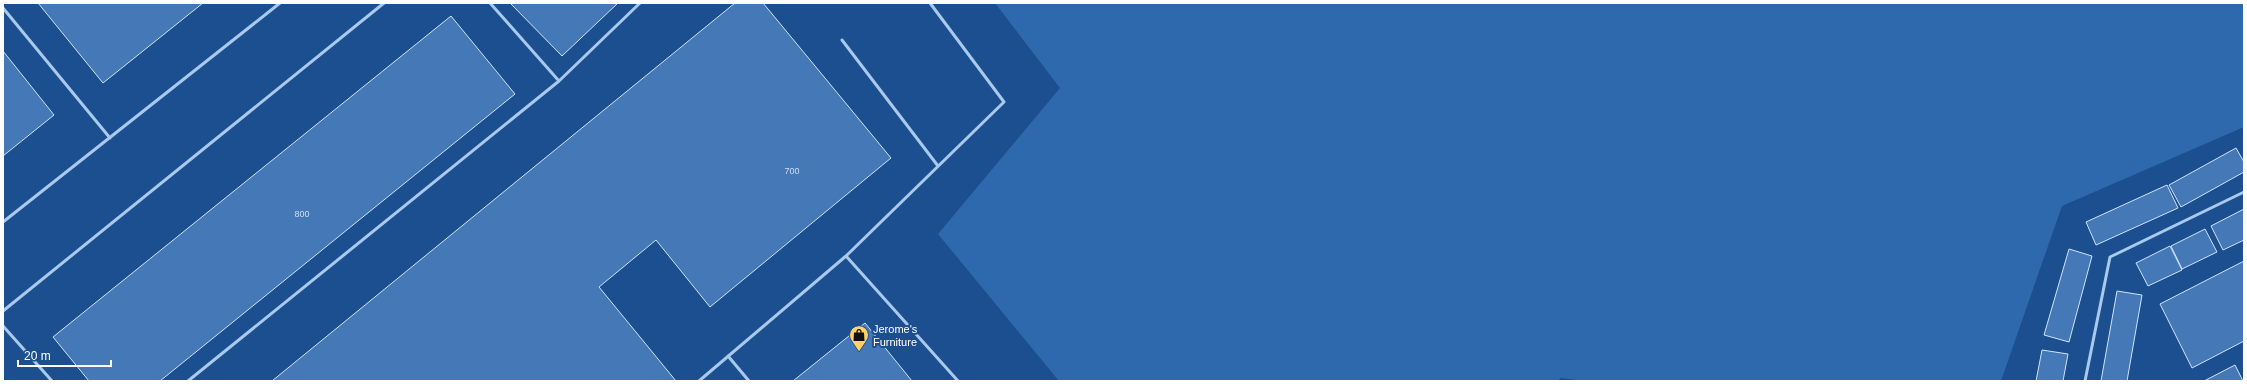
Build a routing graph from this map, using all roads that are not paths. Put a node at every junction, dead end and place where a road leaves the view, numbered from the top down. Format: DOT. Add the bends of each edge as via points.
graph roads {
  1 [pos="280,3"];
  2 [pos="384,3"];
  3 [pos="490,3"];
  4 [pos="640,3"];
  5 [pos="930,3"];
  6 [pos="3,8"];
  7 [pos="842,40"];
  8 [pos="559,81"];
  9 [pos="110,138"];
  10 [pos="938,166"];
  11 [pos="2244,192"];
  12 [pos="3,222"];
  13 [pos="846,256"];
  14 [pos="3,311"];
  15 [pos="3,326"];
  16 [pos="728,356"];
  17 [pos="52,381"];
  18 [pos="188,381"];
  19 [pos="699,381"];
  20 [pos="749,381"];
  21 [pos="958,381"];
  22 [pos="2085,381"];
  1 -- 9 [label="lane"];
  2 -- 14 [label="lane"];
  3 -- 8 [label="lane"];
  4 -- 8 [label="lane"];
  5 -- 10 [label="lane" via="1004,102"];
  6 -- 9 [label="lane"];
  7 -- 10 [label="lane"];
  8 -- 18 [label="lane"];
  9 -- 12 [label="lane"];
  10 -- 13 [label="lane"];
  11 -- 22 [label="lane" via="2110,257"];
  13 -- 16 [label="lane"];
  13 -- 21 [label="lane"];
  15 -- 17 [label="lane"];
  16 -- 19 [label="lane"];
  16 -- 20 [label="lane"];
}
